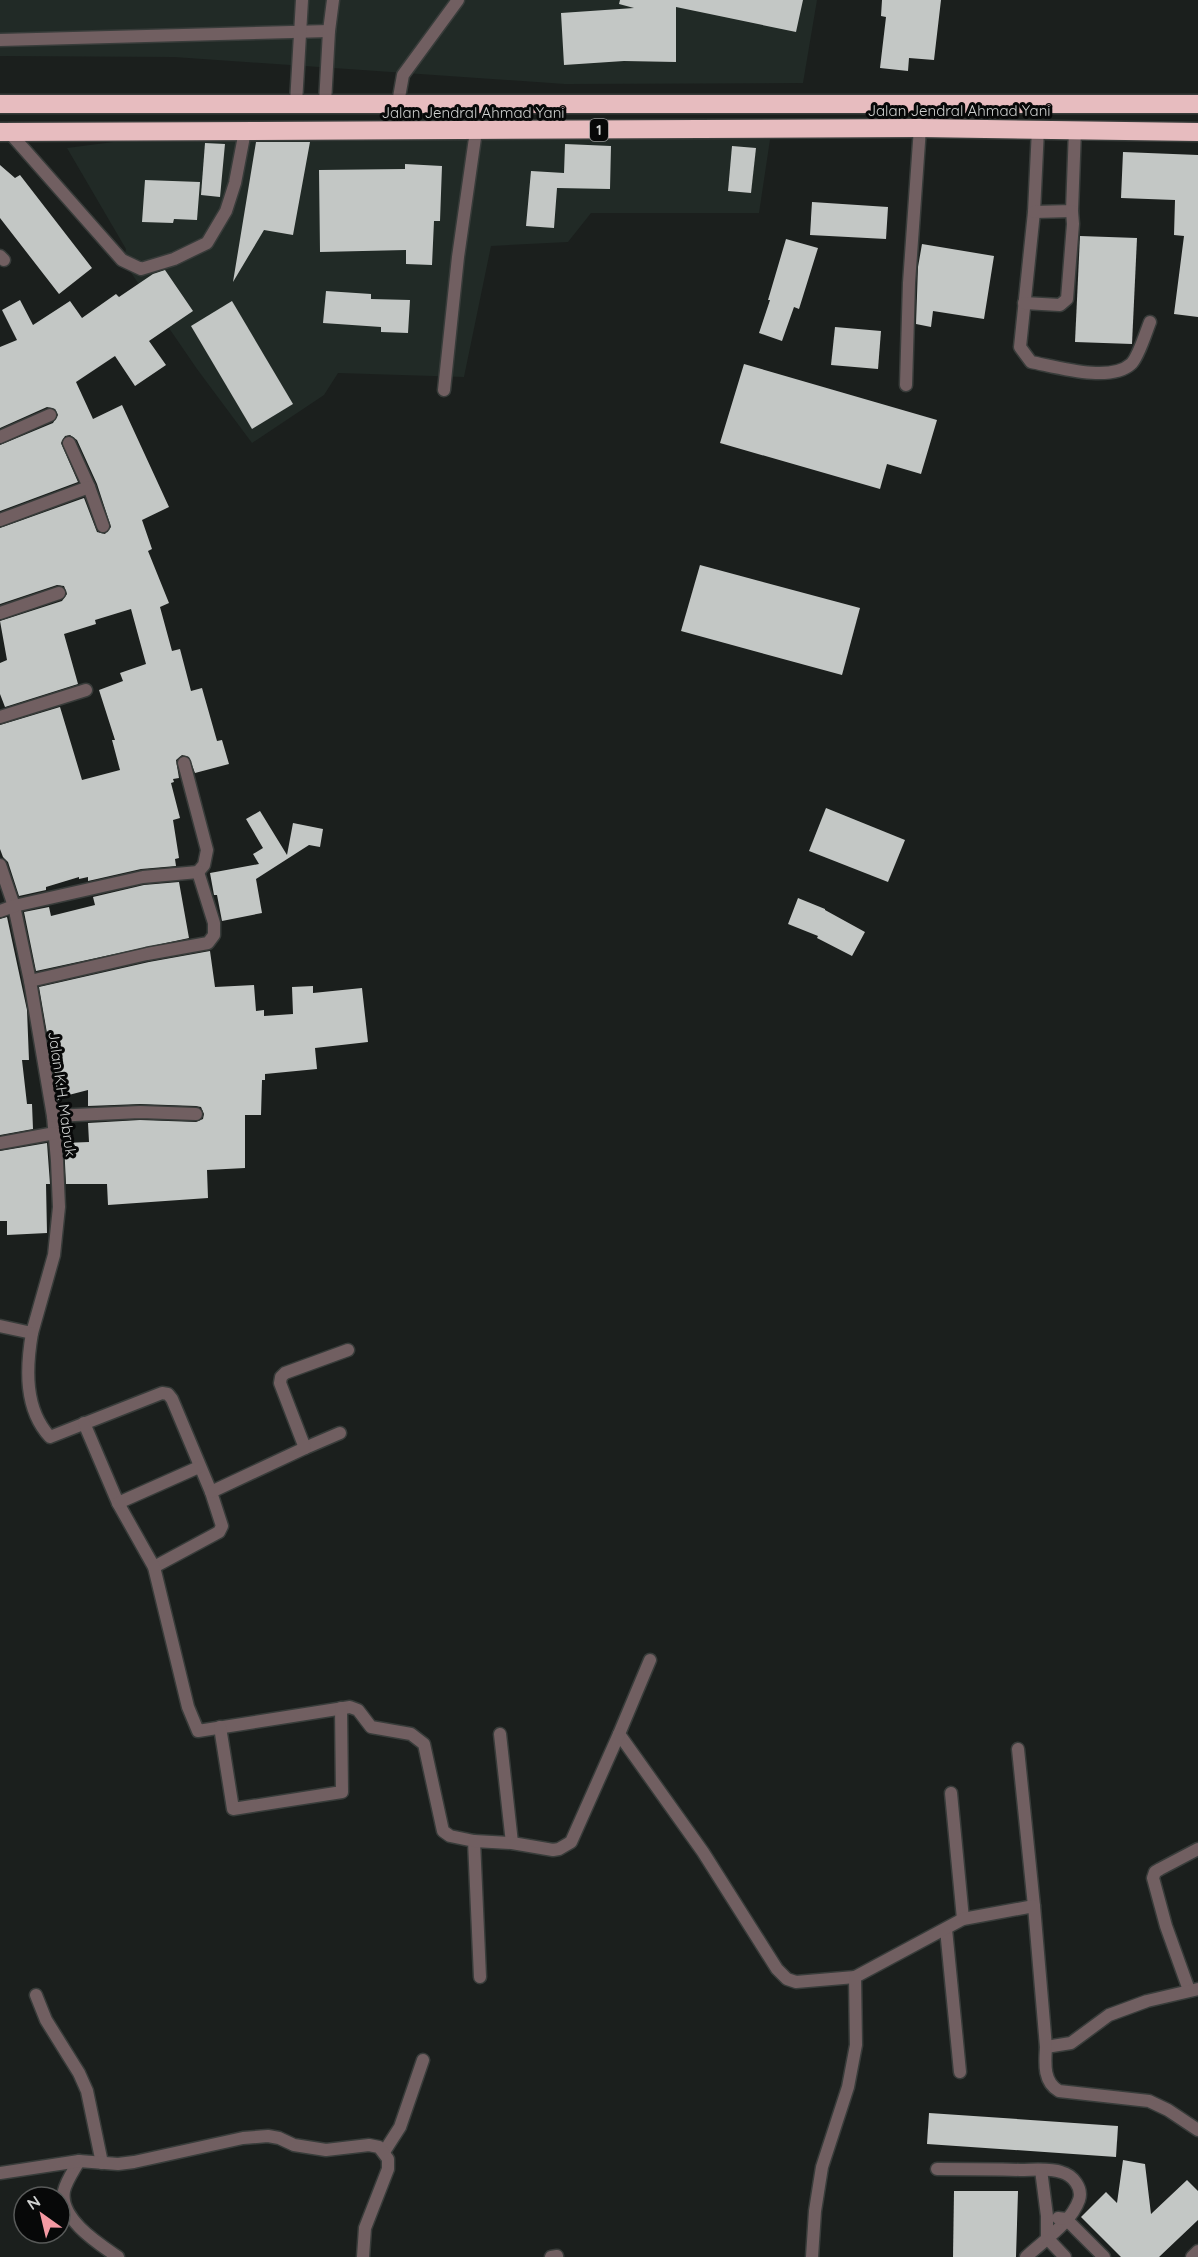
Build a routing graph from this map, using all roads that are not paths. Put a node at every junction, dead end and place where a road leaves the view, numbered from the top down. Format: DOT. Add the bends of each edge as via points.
graph roads {
  1 [pos="302,0"];
  2 [pos="333,0"];
  3 [pos="458,0"];
  4 [pos="301,31"];
  5 [pos="329,31"];
  6 [pos="0,40"];
  7 [pos="296,103"];
  8 [pos="325,103"];
  9 [pos="398,103"];
  10 [pos="0,104"];
  11 [pos="1198,104"];
  12 [pos="920,128"];
  13 [pos="1038,129"];
  14 [pos="1075,129"];
  15 [pos="245,131"];
  16 [pos="476,131"];
  17 [pos="4,132"];
  18 [pos="1198,132"];
  19 [pos="1072,211"];
  20 [pos="1034,212"];
  21 [pos="1024,303"];
  22 [pos="1150,322"];
  23 [pos="906,385"];
  24 [pos="444,390"];
  25 [pos="50,415"];
  26 [pos="0,437"];
  27 [pos="69,443"];
  28 [pos="89,487"];
  29 [pos="0,520"];
  30 [pos="103,526"];
  31 [pos="59,593"];
  32 [pos="0,613"];
  33 [pos="86,690"];
  34 [pos="0,717"];
  35 [pos="184,763"];
  36 [pos="0,865"];
  37 [pos="198,872"];
  38 [pos="14,906"];
  39 [pos="0,911"];
  40 [pos="30,981"];
  41 [pos="196,1114"];
  42 [pos="53,1116"];
  43 [pos="55,1133"];
  44 [pos="0,1143"];
  45 [pos="0,1326"];
  46 [pos="32,1333"];
  47 [pos="348,1350"];
  48 [pos="84,1424"];
  49 [pos="340,1433"];
  50 [pos="305,1448"];
  51 [pos="199,1467"];
  52 [pos="211,1492"];
  53 [pos="118,1503"];
  54 [pos="154,1567"];
  55 [pos="650,1660"];
  56 [pos="341,1708"];
  57 [pos="220,1727"];
  58 [pos="500,1734"];
  59 [pos="620,1734"];
  60 [pos="1018,1749"];
  61 [pos="951,1793"];
  62 [pos="474,1841"];
  63 [pos="512,1843"];
  64 [pos="1198,1849"];
  65 [pos="1035,1906"];
  66 [pos="963,1919"];
  67 [pos="946,1929"];
  68 [pos="480,1977"];
  69 [pos="855,1977"];
  70 [pos="1194,1990"];
  71 [pos="36,1995"];
  72 [pos="1046,2047"];
  73 [pos="423,2060"];
  74 [pos="960,2072"];
  75 [pos="1198,2130"];
  76 [pos="384,2152"];
  77 [pos="78,2161"];
  78 [pos="102,2163"];
  79 [pos="937,2169"];
  80 [pos="1041,2170"];
  81 [pos="0,2173"];
  82 [pos="1047,2216"];
  83 [pos="1066,2219"];
  84 [pos="1047,2238"];
  85 [pos="1198,2251"];
  86 [pos="118,2257"];
  87 [pos="363,2257"];
  88 [pos="812,2257"];
  89 [pos="1026,2257"];
  90 [pos="1065,2257"];
  91 [pos="1104,2257"];
  92 [pos="1192,2257"];
  1 -- 4 [label="street"];
  2 -- 5 [label="street"];
  3 -- 9 [label="street" via="403,75"];
  4 -- 5 [label="street"];
  4 -- 6 [label="street"];
  4 -- 7 [label="street"];
  5 -- 8 [label="street"];
  7 -- 8 [label="highway, Jalan Jendral Ahmad Yani / 1"];
  7 -- 10 [label="highway, Jalan Jendral Ahmad Yani / 1"];
  8 -- 9 [label="highway, Jalan Jendral Ahmad Yani / 1"];
  9 -- 11 [label="highway, Jalan Jendral Ahmad Yani / 1"];
  12 -- 13 [label="highway, Jalan Jendral Ahmad Yani / 1"];
  12 -- 16 [label="highway, Jalan Jendral Ahmad Yani / 1"];
  12 -- 23 [label="street"];
  13 -- 14 [label="highway, Jalan Jendral Ahmad Yani / 1"];
  13 -- 20 [label="street"];
  14 -- 18 [label="highway, Jalan Jendral Ahmad Yani / 1"];
  14 -- 19 [label="street"];
  15 -- 16 [label="highway, Jalan Jendral Ahmad Yani / 1"];
  15 -- 17 [label="highway, Jalan Jendral Ahmad Yani / 1"];
  15 -- 17 [label="street" via="226,212 207,243 141,269 122,260"];
  16 -- 24 [label="street"];
  19 -- 20 [label="street"];
  19 -- 21 [label="street" via="1067,299 1060,305"];
  20 -- 21 [label="street"];
  21 -- 22 [label="street" via="1020,347 1032,362 1078,372 1117,372 1132,363"];
  25 -- 26 [label="street"];
  27 -- 28 [label="street"];
  28 -- 29 [label="street"];
  28 -- 30 [label="street"];
  31 -- 32 [label="street"];
  33 -- 34 [label="street"];
  35 -- 37 [label="street" via="207,850"];
  36 -- 38 [label="street, Jalan K.H. Mabruk"];
  37 -- 38 [label="street" via="143,877"];
  37 -- 40 [label="street" via="214,923 212,940"];
  38 -- 39 [label="street"];
  38 -- 40 [label="street, Jalan K.H. Mabruk"];
  40 -- 42 [label="street, Jalan K.H. Mabruk"];
  41 -- 42 [label="street"];
  42 -- 43 [label="street, Jalan K.H. Mabruk"];
  43 -- 44 [label="street"];
  43 -- 46 [label="street, Jalan K.H. Mabruk" via="59,1207 54,1256"];
  45 -- 46 [label="street"];
  46 -- 48 [label="street, Jalan K.H. Mabruk" via="28,1374 40,1426 50,1437"];
  47 -- 50 [label="street" via="280,1377"];
  48 -- 51 [label="street" via="168,1394"];
  48 -- 53 [label="street"];
  49 -- 50 [label="street"];
  50 -- 52 [label="street"];
  51 -- 52 [label="street"];
  51 -- 53 [label="street"];
  52 -- 54 [label="street" via="221,1530"];
  53 -- 54 [label="street"];
  54 -- 57 [label="street" via="192,1720 198,1731"];
  55 -- 59 [label="street"];
  56 -- 57 [label="street"];
  56 -- 57 [label="street" via="342,1792 233,1809"];
  56 -- 62 [label="street" via="358,1710 372,1727 411,1734 424,1744 443,1831"];
  58 -- 63 [label="street"];
  59 -- 63 [label="street" via="571,1842 553,1850"];
  59 -- 69 [label="street" via="703,1852 777,1969 796,1982"];
  60 -- 65 [label="street"];
  61 -- 66 [label="street"];
  62 -- 63 [label="street"];
  62 -- 68 [label="street"];
  64 -- 70 [label="street" via="1160,1869 1153,1878 1166,1926"];
  65 -- 66 [label="street"];
  65 -- 72 [label="street"];
  66 -- 67 [label="street"];
  67 -- 69 [label="street"];
  67 -- 74 [label="street"];
  69 -- 88 [label="street" via="856,2045 848,2087 822,2167"];
  70 -- 72 [label="street" via="1108,2015 1071,2043"];
  71 -- 78 [label="street" via="87,2091"];
  72 -- 75 [label="street" via="1046,2069 1053,2087 1059,2091 1149,2101"];
  73 -- 76 [label="street" via="400,2127"];
  76 -- 78 [label="street" via="369,2145 311,2149 262,2136 134,2162"];
  76 -- 87 [label="street" via="388,2169 365,2228"];
  77 -- 78 [label="street"];
  77 -- 81 [label="street"];
  77 -- 86 [label="street" via="64,2191 64,2203 90,2238"];
  79 -- 80 [label="street"];
  80 -- 82 [label="street"];
  80 -- 83 [label="street" via="1062,2172 1080,2188 1080,2198"];
  82 -- 83 [label="street"];
  82 -- 84 [label="street"];
  83 -- 84 [label="street"];
  83 -- 91 [label="street"];
  84 -- 89 [label="street"];
  84 -- 90 [label="street"];
  85 -- 92 [label="street"];
}
